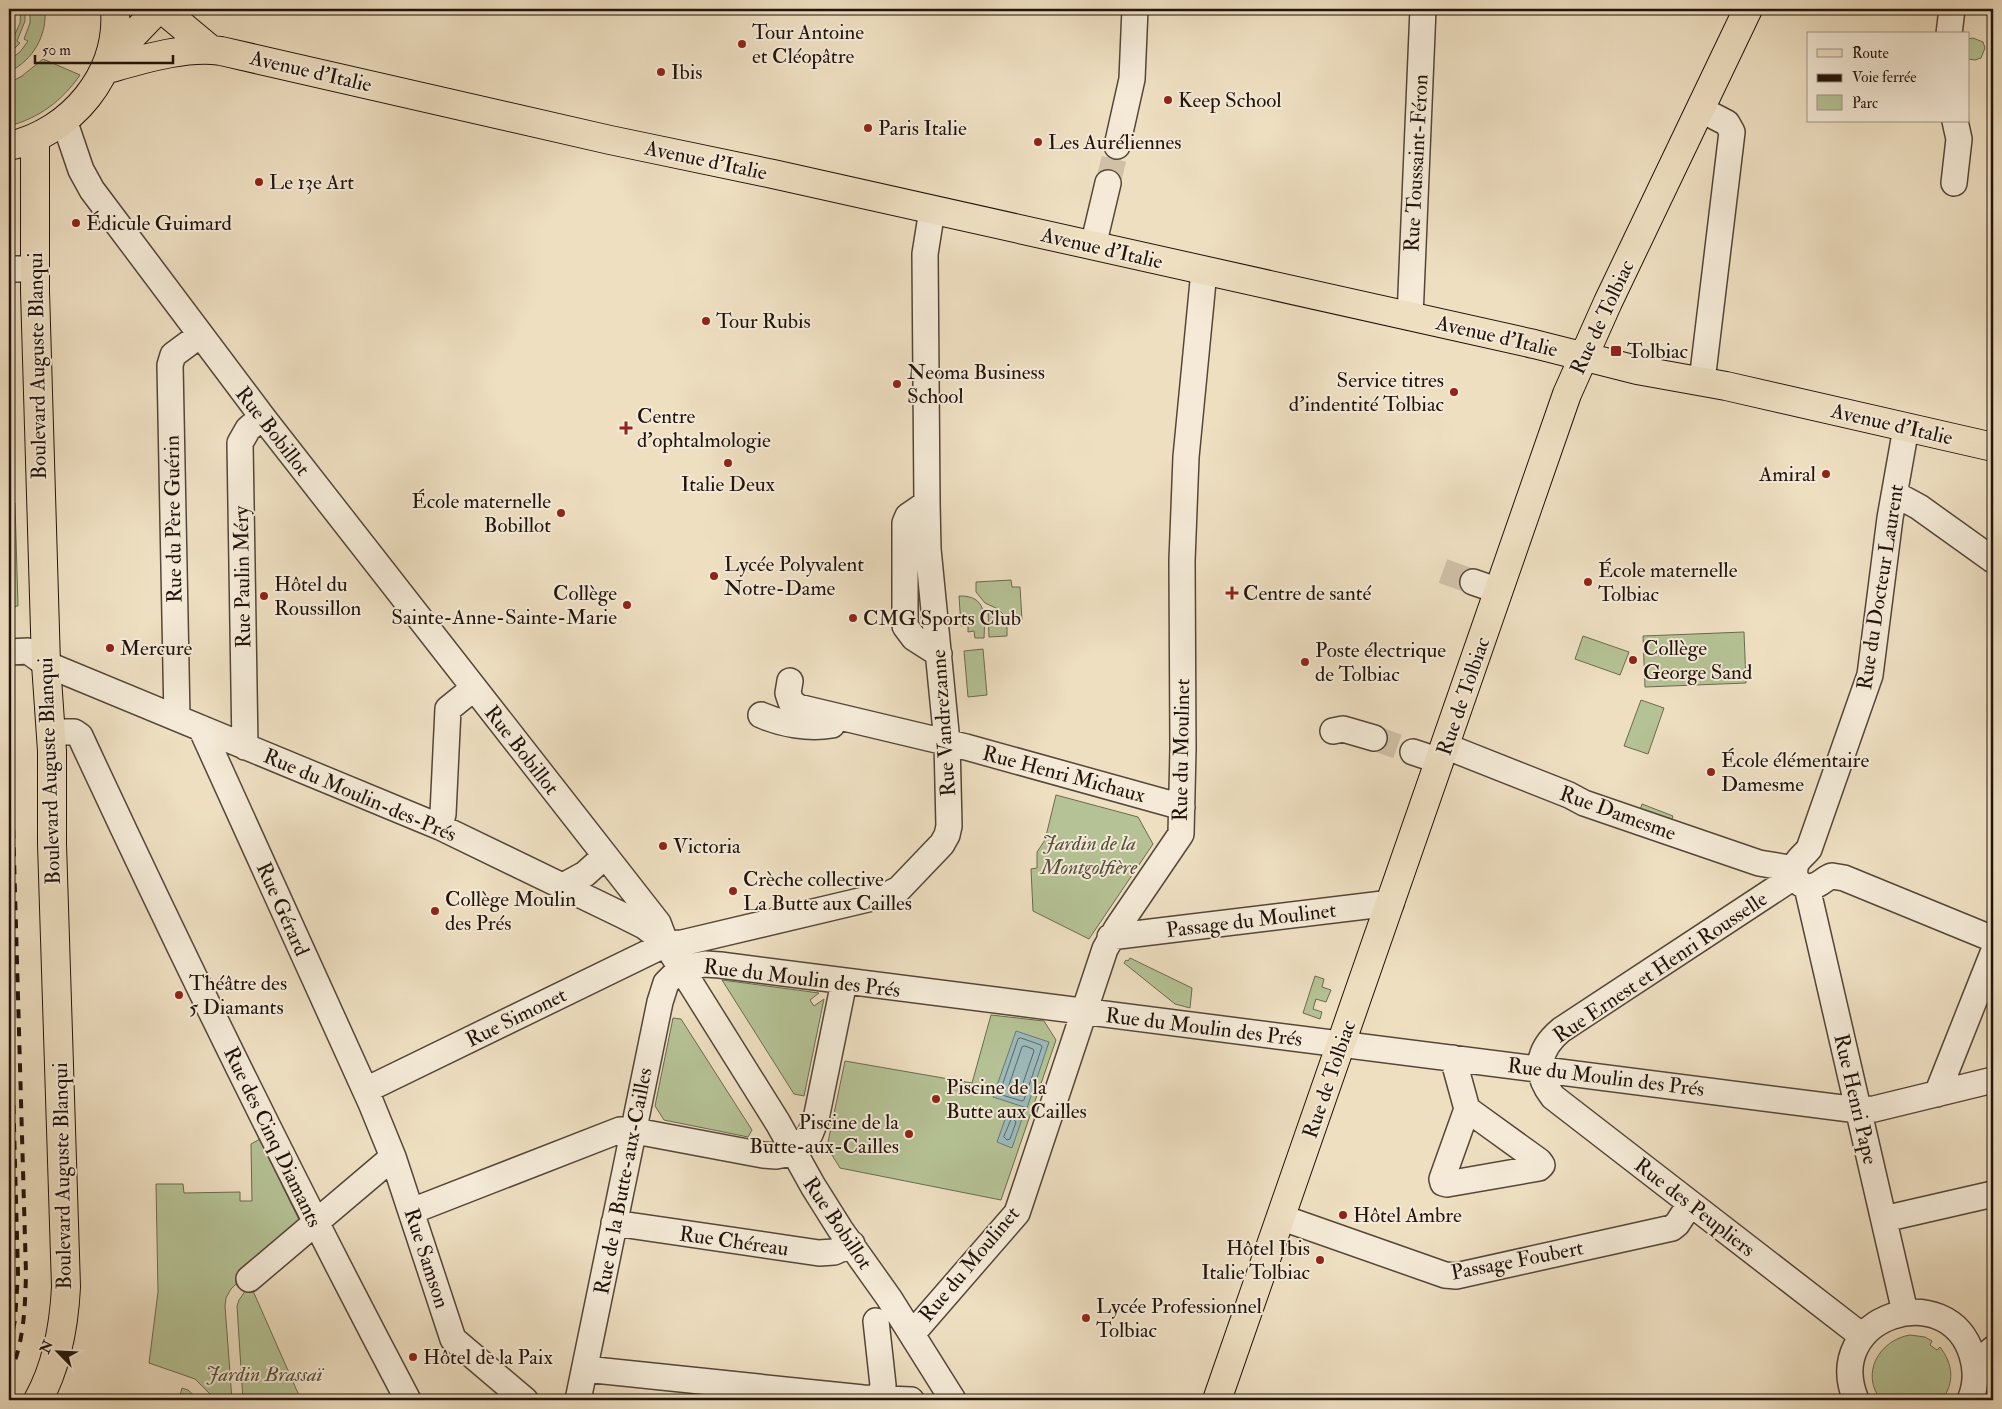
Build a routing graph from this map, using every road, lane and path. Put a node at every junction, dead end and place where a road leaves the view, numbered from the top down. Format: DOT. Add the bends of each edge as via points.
graph roads {
  1 [pos="115,9"];
  2 [pos="158,9"];
  3 [pos="162,9"];
  4 [pos="1135,9"];
  5 [pos="1423,9"];
  6 [pos="1748,9"];
  7 [pos="1952,9"];
  8 [pos="1949,32"];
  9 [pos="210,49"];
  10 [pos="106,66"];
  11 [pos="1700,109"];
  12 [pos="64,120"];
  13 [pos="1955,122"];
  14 [pos="35,138"];
  15 [pos="9,146"];
  16 [pos="1117,146"];
  17 [pos="1108,183"];
  18 [pos="1954,184"];
  19 [pos="932,210"];
  20 [pos="1093,246"];
  21 [pos="22,269"];
  22 [pos="1204,270"];
  23 [pos="1410,317"];
  24 [pos="200,335"];
  25 [pos="1583,356"];
  26 [pos="1702,381"];
  27 [pos="262,417"];
  28 [pos="1906,428"];
  29 [pos="1993,447"];
  30 [pos="1895,494"];
  31 [pos="1993,560"];
  32 [pos="1473,582"];
  33 [pos="1499,591"];
  34 [pos="9,652"];
  35 [pos="46,664"];
  36 [pos="790,681"];
  37 [pos="474,688"];
  38 [pos="761,715"];
  39 [pos="177,718"];
  40 [pos="859,721"];
  41 [pos="202,728"];
  42 [pos="1333,731"];
  43 [pos="51,732"];
  44 [pos="1374,738"];
  45 [pos="245,747"];
  46 [pos="947,752"];
  47 [pos="1413,752"];
  48 [pos="1443,754"];
  49 [pos="1182,807"];
  50 [pos="440,827"];
  51 [pos="605,856"];
  52 [pos="1800,872"];
  53 [pos="563,886"];
  54 [pos="1391,903"];
  55 [pos="1110,937"];
  56 [pos="1993,939"];
  57 [pos="666,944"];
  58 [pos="1993,953"];
  59 [pos="681,968"];
  60 [pos="844,982"];
  61 [pos="1083,1012"];
  62 [pos="1341,1044"];
  63 [pos="1453,1058"];
  64 [pos="1540,1069"];
  65 [pos="1993,1080"];
  66 [pos="366,1090"];
  67 [pos="1937,1094"];
  68 [pos="1467,1110"];
  69 [pos="1858,1110"];
  70 [pos="632,1131"];
  71 [pos="785,1154"];
  72 [pos="393,1157"];
  73 [pos="1993,1194"];
  74 [pos="1690,1204"];
  75 [pos="412,1211"];
  76 [pos="1280,1217"];
  77 [pos="1884,1219"];
  78 [pos="314,1222"];
  79 [pos="614,1223"];
  80 [pos="852,1244"];
  81 [pos="249,1279"];
  82 [pos="1905,1312"];
  83 [pos="876,1321"];
  84 [pos="912,1334"];
  85 [pos="1862,1336"];
  86 [pos="1984,1356"];
  87 [pos="585,1369"];
  88 [pos="38,1400"];
  89 [pos="408,1400"];
  90 [pos="525,1400"];
  91 [pos="578,1400"];
  92 [pos="879,1400"];
  93 [pos="910,1400"];
  94 [pos="953,1400"];
  95 [pos="1216,1400"];
  96 [pos="1856,1400"];
  97 [pos="1970,1400"];
  1 -- 10 [label="main road" via="114,37"];
  2 -- 10 [label="main road"];
  3 -- 9 [label="main road, Avenue d'Italie"];
  4 -- 16 [label="street" via="1132,79"];
  5 -- 23 [label="street, Rue Toussaint-Féron"];
  6 -- 11 [label="main road, Rue de Tolbiac"];
  7 -- 8 [label="street"];
  9 -- 10 [label="main road, Avenue d'Italie"];
  9 -- 19 [label="main road, Avenue d'Italie"];
  10 -- 12 [label="main road" via="90,94"];
  11 -- 25 [label="main road, Rue de Tolbiac"];
  11 -- 26 [label="street" via="1726,123 1732,132"];
  12 -- 14 [label="main road"];
  12 -- 24 [label="street, Rue Bobillot" via="87,183"];
  13 -- 18 [label="street" via="1959,139"];
  14 -- 15 [label="main road"];
  14 -- 21 [label="main road, Boulevard Auguste Blanqui"];
  17 -- 20 [label="street"];
  19 -- 20 [label="main road, Avenue d'Italie"];
  19 -- 46 [label="street, Rue Vandrezanne" via="926,254 928,549"];
  20 -- 22 [label="main road, Avenue d'Italie"];
  21 -- 35 [label="main road, Boulevard Auguste Blanqui"];
  22 -- 23 [label="main road, Avenue d'Italie"];
  22 -- 49 [label="street, Rue du Moulinet" via="1186,467 1182,561 1190,693"];
  23 -- 25 [label="main road, Avenue d'Italie"];
  24 -- 27 [label="street, Rue Bobillot"];
  24 -- 39 [label="street, Rue du Père Guérin" via="173,355 170,365"];
  25 -- 26 [label="main road, Avenue d'Italie" via="1637,370"];
  25 -- 33 [label="main road, Rue de Tolbiac"];
  26 -- 28 [label="main road, Avenue d'Italie"];
  27 -- 37 [label="street, Rue Bobillot"];
  27 -- 45 [label="street, Rue Paulin Méry" via="248,429 240,443"];
  28 -- 29 [label="main road, Avenue d'Italie"];
  28 -- 30 [label="street, Rue du Docteur Laurent"];
  30 -- 31 [label="street" via="1919,507"];
  30 -- 52 [label="street, Rue du Docteur Laurent" via="1870,675"];
  32 -- 33 [label="street"];
  33 -- 48 [label="main road, Rue de Tolbiac"];
  34 -- 35 [label="street, Rue du Moulin-des-Prés" via="28,651"];
  35 -- 39 [label="street, Rue du Moulin-des-Prés"];
  35 -- 43 [label="main road, Boulevard Auguste Blanqui"];
  36 -- 40 [label="street, Rue Henri Michaux" via="788,693 791,702"];
  37 -- 50 [label="street" via="448,708"];
  37 -- 51 [label="street, Rue Bobillot"];
  38 -- 40 [label="street" via="778,722 821,727"];
  39 -- 41 [label="street, Rue du Moulin-des-Prés"];
  40 -- 46 [label="street, Rue Henri Michaux"];
  41 -- 45 [label="street, Rue du Moulin-des-Prés"];
  41 -- 66 [label="street, Rue Gérard"];
  42 -- 44 [label="street" via="1343,728"];
  43 -- 78 [label="street, Rue des Cinq Diamants" via="74,732 80,736"];
  43 -- 88 [label="main road, Boulevard Auguste Blanqui" via="66,1287 58,1349"];
  45 -- 50 [label="street, Rue du Moulin-des-Prés"];
  46 -- 49 [label="street, Rue Henri Michaux"];
  46 -- 57 [label="street, Rue Vandrezanne" via="948,835 899,889 810,913"];
  47 -- 48 [label="street, Rue Damesme"];
  48 -- 52 [label="street, Rue Damesme" via="1759,863"];
  48 -- 54 [label="main road, Rue de Tolbiac"];
  49 -- 55 [label="street, Rue du Moulinet" via="1181,834"];
  50 -- 53 [label="street, Rue du Moulin-des-Prés"];
  51 -- 53 [label="street" via="585,874"];
  51 -- 57 [label="street, Rue Bobillot" via="658,922"];
  52 -- 56 [label="street" via="1814,886 1827,877 1835,876"];
  52 -- 64 [label="street, Rue Ernest et Henri Rousselle" via="1561,1030 1547,1044"];
  52 -- 69 [label="street, Rue Henri Pape"];
  53 -- 57 [label="street, Rue du Moulin-des-Prés" via="644,926"];
  54 -- 55 [label="street, Passage du Moulinet"];
  54 -- 62 [label="main road, Rue de Tolbiac"];
  55 -- 61 [label="street, Rue du Moulinet"];
  57 -- 59 [label="street, Rue Bobillot"];
  57 -- 66 [label="street, Rue Simonet"];
  58 -- 67 [label="street"];
  59 -- 60 [label="street, Rue du Moulin des Prés" via="705,964"];
  59 -- 70 [label="street, Rue de la Butte-aux-Cailles" via="666,983"];
  59 -- 71 [label="street, Rue Bobillot" via="778,1123"];
  60 -- 61 [label="street, Rue du Moulin des Prés"];
  60 -- 71 [label="street" via="816,1119 810,1134"];
  61 -- 62 [label="street, Rue du Moulin des Prés"];
  61 -- 84 [label="street, Rue du Moulinet" via="1017,1213"];
  62 -- 63 [label="street, Rue du Moulin des Prés"];
  62 -- 76 [label="main road, Rue de Tolbiac"];
  63 -- 64 [label="street, Rue du Moulin des Prés"];
  63 -- 68 [label="street"];
  64 -- 69 [label="street, Rue du Moulin des Prés"];
  64 -- 74 [label="street, Rue des Peupliers" via="1553,1097"];
  65 -- 67 [label="street, Rue du Moulin des Prés"];
  66 -- 72 [label="street, Rue Samson"];
  67 -- 69 [label="street, Rue du Moulin des Prés"];
  68 -- 68 [label="street" via="1443,1183 1539,1168 1548,1170"];
  69 -- 77 [label="street, Rue Henri Pape"];
  70 -- 71 [label="street" via="763,1155"];
  70 -- 75 [label="street" via="620,1130"];
  70 -- 79 [label="street, Rue de la Butte-aux-Cailles"];
  71 -- 80 [label="street, Rue Bobillot"];
  72 -- 75 [label="street, Rue Samson"];
  72 -- 78 [label="street"];
  73 -- 77 [label="street"];
  74 -- 76 [label="street, Passage Foubert" via="1672,1228 1456,1276 1445,1276"];
  74 -- 85 [label="street, Rue des Peupliers"];
  75 -- 90 [label="street, Rue Samson" via="453,1339"];
  76 -- 95 [label="main road, Rue de Tolbiac"];
  77 -- 82 [label="street, Rue Henri Pape"];
  78 -- 81 [label="street"];
  78 -- 89 [label="street, Rue des Cinq Diamants"];
  79 -- 80 [label="street, Rue Chéreau" via="819,1253 834,1252"];
  79 -- 87 [label="street, Rue de la Butte-aux-Cailles"];
  80 -- 84 [label="street, Rue Bobillot"];
  82 -- 85 [label="street" via="1878,1322"];
  82 -- 86 [label="street" via="1944,1320 1955,1328 1970,1348"];
  83 -- 92 [label="street" via="883,1385"];
  84 -- 94 [label="street, Rue Bobillot"];
  85 -- 96 [label="street" via="1850,1373"];
  86 -- 97 [label="street"];
  87 -- 91 [label="street, Rue de la Butte-aux-Cailles"];
  87 -- 92 [label="street"];
  92 -- 93 [label="street"];
}
